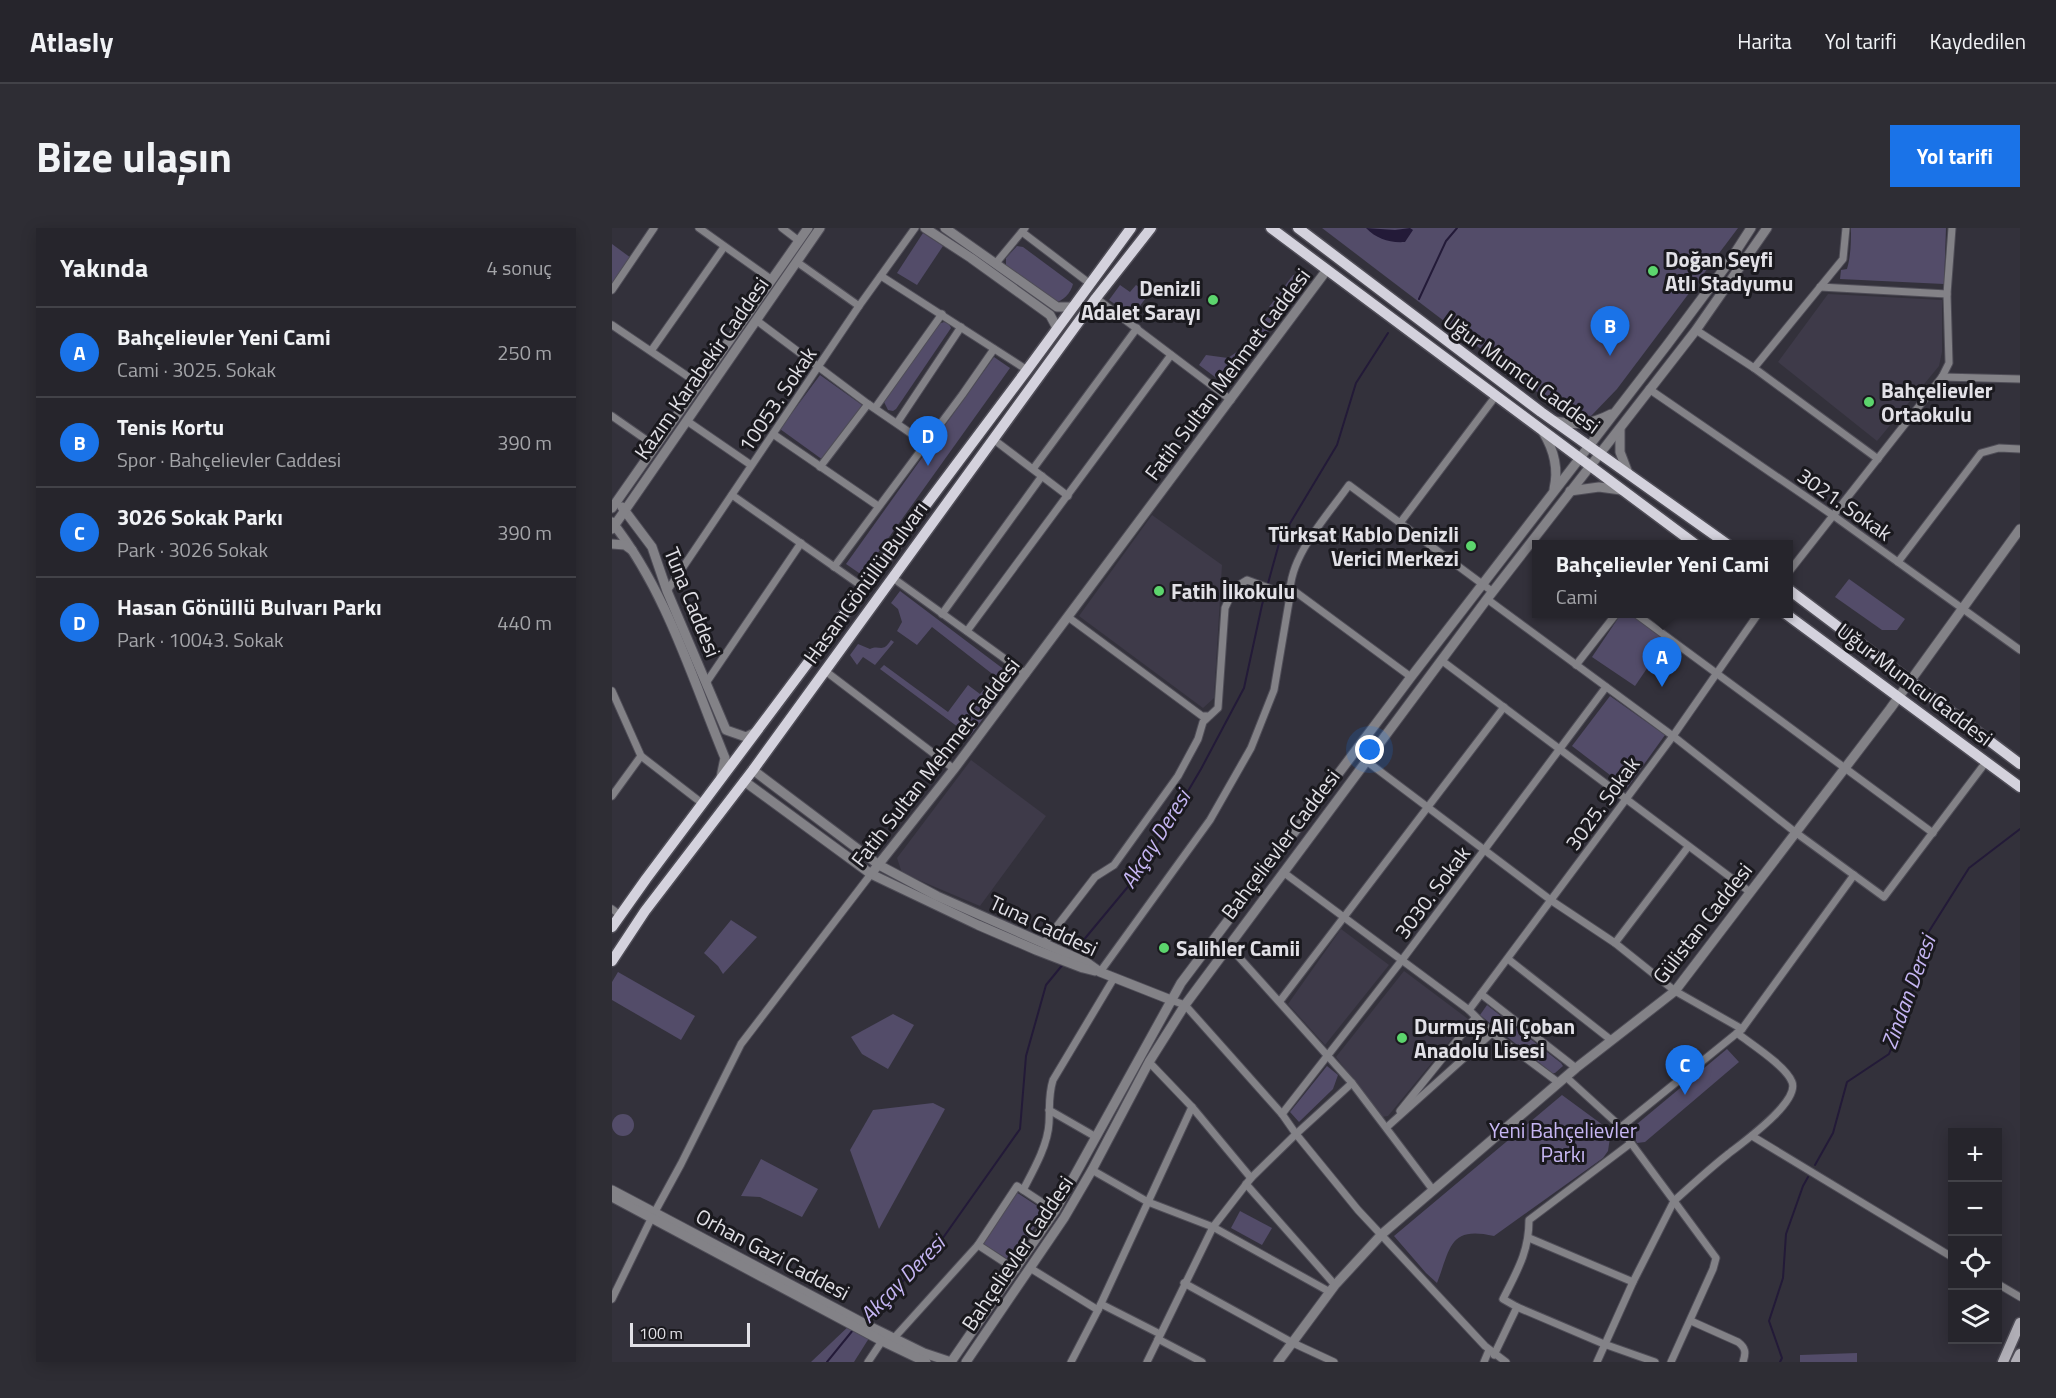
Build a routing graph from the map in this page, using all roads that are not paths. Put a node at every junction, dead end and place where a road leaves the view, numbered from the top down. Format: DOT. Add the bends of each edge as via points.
graph roads {
  1 [pos="654,228"];
  2 [pos="699,228"];
  3 [pos="782,228"];
  4 [pos="808,228"];
  5 [pos="820,228"];
  6 [pos="915,228"];
  7 [pos="925,228"];
  8 [pos="1131,228"];
  9 [pos="1151,228"];
  10 [pos="1271,228"];
  11 [pos="1298,228"];
  12 [pos="1751,228"];
  13 [pos="1767,228"];
  14 [pos="1846,228"];
  15 [pos="1952,228"];
  16 [pos="952,230"];
  17 [pos="1023,230"];
  18 [pos="799,241"];
  19 [pos="724,247"];
  20 [pos="796,262"];
  21 [pos="996,262"];
  22 [pos="1326,271"];
  23 [pos="881,276"];
  24 [pos="772,280"];
  25 [pos="1089,283"];
  26 [pos="1820,287"];
  27 [pos="612,291"];
  28 [pos="1947,294"];
  29 [pos="1096,298"];
  30 [pos="859,306"];
  31 [pos="1073,307"];
  32 [pos="942,314"];
  33 [pos="756,320"];
  34 [pos="612,325"];
  35 [pos="961,327"];
  36 [pos="1057,328"];
  37 [pos="1137,328"];
  38 [pos="1696,330"];
  39 [pos="994,349"];
  40 [pos="651,351"];
  41 [pos="1172,355"];
  42 [pos="820,366"];
  43 [pos="1754,368"];
  44 [pos="1027,370"];
  45 [pos="1942,376"];
  46 [pos="2020,379"];
  47 [pos="699,384"];
  48 [pos="1649,389"];
  49 [pos="1495,397"];
  50 [pos="1231,400"];
  51 [pos="871,406"];
  52 [pos="1613,413"];
  53 [pos="612,416"];
  54 [pos="1551,420"];
  55 [pos="687,421"];
  56 [pos="897,423"];
  57 [pos="1620,427"];
  58 [pos="1543,432"];
  59 [pos="773,434"];
  60 [pos="993,440"];
  61 [pos="925,443"];
  62 [pos="655,446"];
  63 [pos="1588,446"];
  64 [pos="2020,449"];
  65 [pos="1600,454"];
  66 [pos="1579,458"];
  67 [pos="1878,459"];
  68 [pos="752,465"];
  69 [pos="1591,466"];
  70 [pos="820,467"];
  71 [pos="1033,469"];
  72 [pos="1628,473"];
  73 [pos="1042,476"];
  74 [pos="1570,491"];
  75 [pos="1625,491"];
  76 [pos="1553,492"];
  77 [pos="732,495"];
  78 [pos="1068,496"];
  79 [pos="614,502"];
  80 [pos="878,506"];
  81 [pos="626,510"];
  82 [pos="1834,516"];
  83 [pos="1400,523"];
  84 [pos="613,525"];
  85 [pos="2020,528"];
  86 [pos="1536,540"];
  87 [pos="1690,540"];
  88 [pos="1721,540"];
  89 [pos="801,543"];
  90 [pos="612,544"];
  91 [pos="1532,546"];
  92 [pos="633,550"];
  93 [pos="1898,562"];
  94 [pos="834,567"];
  95 [pos="1793,567"];
  96 [pos="893,578"];
  97 [pos="1482,584"];
  98 [pos="863,587"];
  99 [pos="1289,587"];
  100 [pos="667,591"];
  101 [pos="1793,593"];
  102 [pos="1290,596"];
  103 [pos="1490,596"];
  104 [pos="1964,608"];
  105 [pos="942,614"];
  106 [pos="1068,616"];
  107 [pos="1613,618"];
  108 [pos="1641,618"];
  109 [pos="1755,618"];
  110 [pos="1792,618"];
  111 [pos="967,631"];
  112 [pos="2020,650"];
  113 [pos="1441,660"];
  114 [pos="1576,664"];
  115 [pos="824,670"];
  116 [pos="1716,673"];
  117 [pos="1026,674"];
  118 [pos="1411,677"];
  119 [pos="1910,682"];
  120 [pos="706,684"];
  121 [pos="1606,687"];
  122 [pos="612,691"];
  123 [pos="1899,696"];
  124 [pos="1504,707"];
  125 [pos="1207,716"];
  126 [pos="758,730"];
  127 [pos="1672,736"];
  128 [pos="1560,750"];
  129 [pos="641,756"];
  130 [pos="1365,760"];
  131 [pos="1986,762"];
  132 [pos="2020,764"];
  133 [pos="954,769"];
  134 [pos="1845,769"];
  135 [pos="753,770"];
  136 [pos="744,781"];
  137 [pos="719,782"];
  138 [pos="2020,787"];
  139 [pos="612,796"];
  140 [pos="1625,799"];
  141 [pos="703,804"];
  142 [pos="1428,807"];
  143 [pos="1795,832"];
  144 [pos="1933,833"];
  145 [pos="1688,847"];
  146 [pos="1485,849"];
  147 [pos="879,865"];
  148 [pos="1283,872"];
  149 [pos="871,874"];
  150 [pos="1854,875"];
  151 [pos="1750,892"];
  152 [pos="1552,901"];
  153 [pos="616,912"];
  154 [pos="1344,917"];
  155 [pos="612,927"];
  156 [pos="1616,943"];
  157 [pos="1228,945"];
  158 [pos="1046,947"];
  159 [pos="1508,959"];
  160 [pos="1402,960"];
  161 [pos="612,961"];
  162 [pos="1100,972"];
  163 [pos="1114,978"];
  164 [pos="1675,991"];
  165 [pos="1481,994"];
  166 [pos="1171,1000"];
  167 [pos="1280,1001"];
  168 [pos="1185,1005"];
  169 [pos="1469,1010"];
  170 [pos="1475,1018"];
  171 [pos="1739,1031"];
  172 [pos="1492,1032"];
  173 [pos="1611,1040"];
  174 [pos="1328,1055"];
  175 [pos="1149,1062"];
  176 [pos="1576,1068"];
  177 [pos="1562,1080"];
  178 [pos="1352,1083"];
  179 [pos="1192,1107"];
  180 [pos="1049,1110"];
  181 [pos="1282,1114"];
  182 [pos="1387,1127"];
  183 [pos="1621,1127"];
  184 [pos="1296,1134"];
  185 [pos="1752,1136"];
  186 [pos="1096,1137"];
  187 [pos="1631,1143"];
  188 [pos="1092,1170"];
  189 [pos="1249,1181"];
  190 [pos="612,1190"];
  191 [pos="1023,1190"];
  192 [pos="1433,1190"];
  193 [pos="612,1197"];
  194 [pos="1674,1201"];
  195 [pos="1148,1202"];
  196 [pos="1055,1212"];
  197 [pos="653,1215"];
  198 [pos="1213,1227"];
  199 [pos="1382,1234"];
  200 [pos="1529,1238"];
  201 [pos="978,1245"];
  202 [pos="1948,1254"];
  203 [pos="1030,1268"];
  204 [pos="1016,1270"];
  205 [pos="1633,1282"];
  206 [pos="1184,1283"];
  207 [pos="2002,1286"];
  208 [pos="1333,1289"];
  209 [pos="2020,1297"];
  210 [pos="612,1299"];
  211 [pos="1100,1307"];
  212 [pos="1517,1307"];
  213 [pos="1691,1321"];
  214 [pos="2020,1323"];
  215 [pos="864,1327"];
  216 [pos="1159,1336"];
  217 [pos="894,1338"];
  218 [pos="882,1341"];
  219 [pos="1293,1343"];
  220 [pos="1604,1344"];
  221 [pos="1492,1352"];
  222 [pos="2020,1354"];
  223 [pos="868,1362"];
  224 [pos="926,1362"];
  225 [pos="952,1362"];
  226 [pos="966,1362"];
  227 [pos="1071,1362"];
  228 [pos="1147,1362"];
  229 [pos="1202,1362"];
  230 [pos="1278,1362"];
  231 [pos="1334,1362"];
  232 [pos="1484,1362"];
  233 [pos="1506,1362"];
  234 [pos="1597,1362"];
  235 [pos="1655,1362"];
  236 [pos="1671,1362"];
  237 [pos="1743,1362"];
  238 [pos="2003,1362"];
  239 [pos="2016,1362"];
  1 -- 27 [label="street"];
  2 -- 19 [label="street"];
  3 -- 18 [label="street"];
  4 -- 18 [label="street, Kazım Karabekir Caddesi"];
  5 -- 20 [label="street, Kazım Karabekir Caddesi"];
  6 -- 23 [label="street, 10053. Sokak"];
  7 -- 36 [label="street" via="1050,315"];
  8 -- 25 [label="main road, Hasan Gönüllü Bulvarı"];
  9 -- 29 [label="main road, Hasan Gönüllü Bulvarı"];
  10 -- 22 [label="main road, Uğur Mumcu Caddesi"];
  11 -- 54 [label="main road, Uğur Mumcu Caddesi"];
  12 -- 52 [label="street, Bahçelievler Caddesi"];
  13 -- 38 [label="street, Bahçelievler Caddesi"];
  14 -- 26 [label="street" via="1843,259"];
  15 -- 28 [label="street"];
  16 -- 21 [label="street"];
  17 -- 21 [label="street"];
  17 -- 25 [label="street"];
  18 -- 24 [label="street, Kazım Karabekir Caddesi"];
  19 -- 24 [label="street"];
  19 -- 40 [label="street"];
  20 -- 30 [label="street"];
  20 -- 33 [label="street, Kazım Karabekir Caddesi"];
  21 -- 31 [label="street" via="1057,307"];
  22 -- 49 [label="main road, Uğur Mumcu Caddesi"];
  22 -- 50 [label="street, Fatih Sultan Mehmet Caddesi"];
  23 -- 30 [label="street, 10053. Sokak"];
  23 -- 32 [label="street"];
  24 -- 47 [label="street, Kazım Karabekir Caddesi"];
  25 -- 31 [label="main road, Hasan Gönüllü Bulvarı"];
  26 -- 28 [label="street"];
  26 -- 43 [label="street"];
  28 -- 45 [label="street" via="1949,363"];
  29 -- 37 [label="street"];
  29 -- 60 [label="main road, Hasan Gönüllü Bulvarı"];
  30 -- 42 [label="street, 10053. Sokak"];
  31 -- 36 [label="main road, Hasan Gönüllü Bulvarı"];
  32 -- 35 [label="street"];
  32 -- 51 [label="street"];
  33 -- 42 [label="street"];
  33 -- 55 [label="street, Kazım Karabekir Caddesi"];
  34 -- 40 [label="street"];
  35 -- 39 [label="street"];
  35 -- 56 [label="street"];
  36 -- 44 [label="main road, Hasan Gönüllü Bulvarı"];
  37 -- 41 [label="street"];
  37 -- 71 [label="street"];
  38 -- 43 [label="street"];
  38 -- 48 [label="street, Bahçelievler Caddesi"];
  39 -- 44 [label="street"];
  39 -- 61 [label="street"];
  40 -- 47 [label="street"];
  41 -- 50 [label="street"];
  41 -- 78 [label="street"];
  42 -- 51 [label="street"];
  42 -- 59 [label="street, 10053. Sokak"];
  43 -- 67 [label="street"];
  44 -- 98 [label="main road, Hasan Gönüllü Bulvarı"];
  45 -- 46 [label="street"];
  45 -- 67 [label="street"];
  47 -- 62 [label="street, Kazım Karabekir Caddesi"];
  48 -- 57 [label="street, Bahçelievler Caddesi"];
  48 -- 82 [label="street, 3021. Sokak"];
  49 -- 58 [label="main road, Uğur Mumcu Caddesi"];
  49 -- 83 [label="street"];
  50 -- 106 [label="street, Fatih Sultan Mehmet Caddesi"];
  51 -- 56 [label="street"];
  51 -- 70 [label="street"];
  52 -- 54 [label="street" via="1588,424"];
  52 -- 63 [label="street, Bahçelievler Caddesi"];
  53 -- 62 [label="street"];
  54 -- 63 [label="main road, Uğur Mumcu Caddesi"];
  55 -- 68 [label="street"];
  55 -- 81 [label="street, Kazım Karabekir Caddesi"];
  56 -- 61 [label="street"];
  57 -- 65 [label="street, Bahçelievler Caddesi"];
  57 -- 72 [label="street" via="1619,445"];
  58 -- 66 [label="main road, Uğur Mumcu Caddesi"];
  58 -- 76 [label="street" via="1556,462"];
  59 -- 68 [label="street, 10053. Sokak"];
  59 -- 70 [label="street"];
  60 -- 71 [label="street"];
  60 -- 96 [label="main road, Hasan Gönüllü Bulvarı"];
  61 -- 80 [label="street"];
  62 -- 79 [label="street, Kazım Karabekir Caddesi"];
  63 -- 65 [label="main road, Uğur Mumcu Caddesi"];
  63 -- 66 [label="street, Bahçelievler Caddesi"];
  64 -- 93 [label="street" via="1999,448 1981,453"];
  65 -- 69 [label="street, Bahçelievler Caddesi"];
  65 -- 72 [label="main road, Uğur Mumcu Caddesi"];
  66 -- 69 [label="main road, Uğur Mumcu Caddesi"];
  66 -- 76 [label="street, Bahçelievler Caddesi"];
  67 -- 82 [label="street"];
  68 -- 77 [label="street, 10053. Sokak"];
  69 -- 74 [label="street, Bahçelievler Caddesi"];
  69 -- 75 [label="main road, Uğur Mumcu Caddesi"];
  70 -- 80 [label="street"];
  71 -- 73 [label="street"];
  72 -- 88 [label="main road, Uğur Mumcu Caddesi"];
  73 -- 78 [label="street"];
  73 -- 105 [label="street"];
  74 -- 75 [label="street" via="1599,487"];
  74 -- 86 [label="street, Bahçelievler Caddesi"];
  75 -- 87 [label="main road, Uğur Mumcu Caddesi"];
  76 -- 97 [label="street, Bahçelievler Caddesi"];
  77 -- 89 [label="street"];
  77 -- 100 [label="street, 10053. Sokak"];
  78 -- 111 [label="street"];
  79 -- 81 [label="street, Tuna Caddesi"];
  80 -- 94 [label="street"];
  81 -- 84 [label="street, Kazım Karabekir Caddesi"];
  81 -- 100 [label="street, Tuna Caddesi" via="652,547"];
  82 -- 93 [label="street, 3021. Sokak"];
  82 -- 95 [label="street"];
  83 -- 97 [label="street"];
  83 -- 99 [label="street" via="1349,485 1302,549"];
  84 -- 92 [label="street, Tuna Caddesi"];
  85 -- 104 [label="street, Gülistan Caddesi"];
  89 -- 94 [label="street"];
  89 -- 120 [label="street"];
  90 -- 92 [label="street"];
  91 -- 103 [label="street, Bahçelievler Caddesi"];
  92 -- 137 [label="street, Tuna Caddesi" via="652,582 725,758"];
  93 -- 104 [label="street, 3021. Sokak"];
  94 -- 98 [label="street"];
  96 -- 105 [label="street"];
  96 -- 115 [label="main road, Hasan Gönüllü Bulvarı"];
  97 -- 103 [label="street"];
  97 -- 118 [label="street, Bahçelievler Caddesi"];
  98 -- 126 [label="main road, Hasan Gönüllü Bulvarı"];
  99 -- 102 [label="street"];
  99 -- 118 [label="street"];
  100 -- 120 [label="street, Tuna Caddesi"];
  101 -- 119 [label="main road, Uğur Mumcu Caddesi"];
  102 -- 125 [label="street" via="1248,580 1234,588 1225,608 1218,708"];
  102 -- 162 [label="street" via="1274,690 1251,748 1210,820"];
  103 -- 113 [label="street, Bahçelievler Caddesi"];
  103 -- 114 [label="street"];
  104 -- 112 [label="street, 3021. Sokak"];
  104 -- 119 [label="street, Gülistan Caddesi"];
  105 -- 111 [label="street"];
  106 -- 117 [label="street, Fatih Sultan Mehmet Caddesi"];
  106 -- 125 [label="street"];
  107 -- 114 [label="street"];
  108 -- 116 [label="street"];
  109 -- 116 [label="street, 3025. Sokak"];
  110 -- 123 [label="main road, Uğur Mumcu Caddesi"];
  111 -- 117 [label="street"];
  113 -- 124 [label="street"];
  113 -- 130 [label="street, Bahçelievler Caddesi"];
  114 -- 121 [label="street"];
  115 -- 133 [label="street"];
  115 -- 135 [label="main road, Hasan Gönüllü Bulvarı"];
  116 -- 127 [label="street, 3025. Sokak"];
  116 -- 134 [label="street"];
  117 -- 133 [label="street, Fatih Sultan Mehmet Caddesi"];
  118 -- 166 [label="street, Bahçelievler Caddesi"];
  119 -- 123 [label="street, Gülistan Caddesi"];
  119 -- 132 [label="main road, Uğur Mumcu Caddesi"];
  120 -- 126 [label="street, Tuna Caddesi" via="726,730 746,737"];
  121 -- 127 [label="street"];
  121 -- 128 [label="street, 3030. Sokak"];
  122 -- 129 [label="street"];
  123 -- 131 [label="main road, Uğur Mumcu Caddesi"];
  123 -- 134 [label="street, Gülistan Caddesi"];
  124 -- 128 [label="street"];
  124 -- 142 [label="street"];
  125 -- 158 [label="street" via="1169,791 1114,865 1095,877"];
  126 -- 137 [label="main road, Hasan Gönüllü Bulvarı"];
  127 -- 140 [label="street, 3025. Sokak"];
  127 -- 143 [label="street"];
  128 -- 140 [label="street"];
  128 -- 146 [label="street, 3030. Sokak"];
  129 -- 139 [label="street"];
  129 -- 141 [label="street"];
  130 -- 142 [label="street"];
  130 -- 148 [label="street, Bahçelievler Caddesi"];
  131 -- 138 [label="main road, Uğur Mumcu Caddesi"];
  131 -- 144 [label="street"];
  133 -- 147 [label="street, Fatih Sultan Mehmet Caddesi"];
  134 -- 143 [label="street, Gülistan Caddesi"];
  134 -- 144 [label="street"];
  135 -- 136 [label="main road, Hasan Gönüllü Bulvarı"];
  135 -- 147 [label="street, Tuna Caddesi"];
  136 -- 149 [label="street, Tuna Caddesi"];
  136 -- 161 [label="main road, Hasan Gönüllü Bulvarı"];
  137 -- 141 [label="main road, Hasan Gönüllü Bulvarı"];
  140 -- 145 [label="street"];
  140 -- 152 [label="street, 3025. Sokak"];
  141 -- 153 [label="main road, Hasan Gönüllü Bulvarı"];
  142 -- 146 [label="street"];
  142 -- 154 [label="street"];
  143 -- 150 [label="street"];
  143 -- 151 [label="street, Gülistan Caddesi"];
  144 -- 150 [label="street" via="1884,897"];
  145 -- 151 [label="street"];
  145 -- 156 [label="street"];
  146 -- 152 [label="street"];
  146 -- 160 [label="street, 3030. Sokak"];
  147 -- 149 [label="street, Fatih Sultan Mehmet Caddesi"];
  147 -- 158 [label="street, Tuna Caddesi"];
  148 -- 154 [label="street"];
  148 -- 157 [label="street, Bahçelievler Caddesi"];
  149 -- 158 [label="street, Tuna Caddesi" via="927,902"];
  149 -- 197 [label="street, Fatih Sultan Mehmet Caddesi" via="741,1044"];
  150 -- 171 [label="street"];
  151 -- 164 [label="street, Gülistan Caddesi"];
  152 -- 156 [label="street"];
  152 -- 159 [label="street, 3025. Sokak"];
  153 -- 155 [label="main road, Hasan Gönüllü Bulvarı"];
  154 -- 160 [label="street"];
  154 -- 167 [label="street"];
  156 -- 164 [label="street"];
  157 -- 167 [label="street"];
  157 -- 168 [label="street, Bahçelievler Caddesi"];
  158 -- 162 [label="street, Tuna Caddesi"];
  159 -- 165 [label="street, 3025. Sokak"];
  159 -- 173 [label="street"];
  160 -- 169 [label="street"];
  160 -- 174 [label="street, 3030. Sokak"];
  162 -- 163 [label="street, Tuna Caddesi"];
  163 -- 166 [label="street, Tuna Caddesi"];
  163 -- 180 [label="street" via="1053,1080"];
  164 -- 171 [label="street"];
  164 -- 173 [label="street, Gülistan Caddesi"];
  165 -- 169 [label="street, 3025. Sokak"];
  165 -- 176 [label="street"];
  166 -- 168 [label="street"];
  166 -- 186 [label="street, Bahçelievler Caddesi"];
  167 -- 174 [label="street"];
  168 -- 175 [label="street, Bahçelievler Caddesi"];
  168 -- 181 [label="street"];
  169 -- 170 [label="street"];
  170 -- 172 [label="street"];
  170 -- 182 [label="street"];
  171 -- 183 [label="street"];
  171 -- 185 [label="street" via="1787,1072 1793,1085 1784,1105"];
  172 -- 177 [label="street"];
  172 -- 182 [label="street"];
  173 -- 176 [label="street, Gülistan Caddesi"];
  174 -- 178 [label="street"];
  174 -- 181 [label="street, 3030. Sokak"];
  175 -- 179 [label="street"];
  175 -- 188 [label="street, Bahçelievler Caddesi"];
  176 -- 177 [label="street, Gülistan Caddesi"];
  177 -- 183 [label="street"];
  177 -- 192 [label="street, Gülistan Caddesi"];
  178 -- 182 [label="street"];
  178 -- 184 [label="street"];
  179 -- 189 [label="street"];
  179 -- 195 [label="street"];
  180 -- 186 [label="street"];
  180 -- 191 [label="street" via="1050,1125"];
  181 -- 184 [label="street"];
  182 -- 192 [label="street"];
  183 -- 187 [label="street"];
  184 -- 189 [label="street"];
  184 -- 199 [label="street"];
  185 -- 194 [label="street"];
  185 -- 202 [label="street"];
  186 -- 196 [label="street, Bahçelievler Caddesi"];
  187 -- 194 [label="street"];
  187 -- 200 [label="street" via="1529,1220"];
  188 -- 195 [label="street"];
  188 -- 203 [label="street, Bahçelievler Caddesi"];
  189 -- 198 [label="street"];
  189 -- 208 [label="street"];
  190 -- 197 [label="street, Orhan Gazi Caddesi"];
  191 -- 196 [label="street"];
  191 -- 201 [label="street" via="1017,1186"];
  192 -- 199 [label="street, Gülistan Caddesi"];
  193 -- 197 [label="street, Orhan Gazi Caddesi"];
  194 -- 205 [label="street"];
  194 -- 213 [label="street" via="1716,1258"];
  195 -- 198 [label="street"];
  195 -- 211 [label="street"];
  196 -- 204 [label="street, Bahçelievler Caddesi"];
  197 -- 210 [label="street, Fatih Sultan Mehmet Caddesi"];
  197 -- 215 [label="street, Orhan Gazi Caddesi"];
  198 -- 206 [label="street"];
  198 -- 208 [label="street"];
  199 -- 208 [label="street, Gülistan Caddesi"];
  199 -- 221 [label="street"];
  200 -- 205 [label="street"];
  200 -- 212 [label="street" via="1503,1299"];
  201 -- 204 [label="street"];
  201 -- 217 [label="street"];
  203 -- 211 [label="street"];
  203 -- 226 [label="street, Bahçelievler Caddesi"];
  204 -- 225 [label="street, Bahçelievler Caddesi"];
  205 -- 220 [label="street"];
  206 -- 216 [label="street"];
  206 -- 219 [label="street"];
  207 -- 209 [label="street"];
  208 -- 219 [label="street, Gülistan Caddesi"];
  211 -- 216 [label="street"];
  211 -- 227 [label="street"];
  212 -- 220 [label="street"];
  212 -- 221 [label="street"];
  213 -- 236 [label="street"];
  213 -- 237 [label="street" via="1738,1342 1746,1354"];
  214 -- 238 [label="main road"];
  215 -- 217 [label="street, Orhan Gazi Caddesi"];
  215 -- 218 [label="street, Orhan Gazi Caddesi"];
  216 -- 228 [label="street"];
  216 -- 229 [label="street"];
  217 -- 225 [label="street, Orhan Gazi Caddesi"];
  218 -- 223 [label="street"];
  218 -- 224 [label="street, Orhan Gazi Caddesi"];
  219 -- 230 [label="street, Gülistan Caddesi"];
  219 -- 231 [label="street"];
  220 -- 234 [label="street"];
  220 -- 235 [label="street"];
  221 -- 232 [label="street"];
  221 -- 233 [label="street"];
  222 -- 239 [label="main road"];
}
